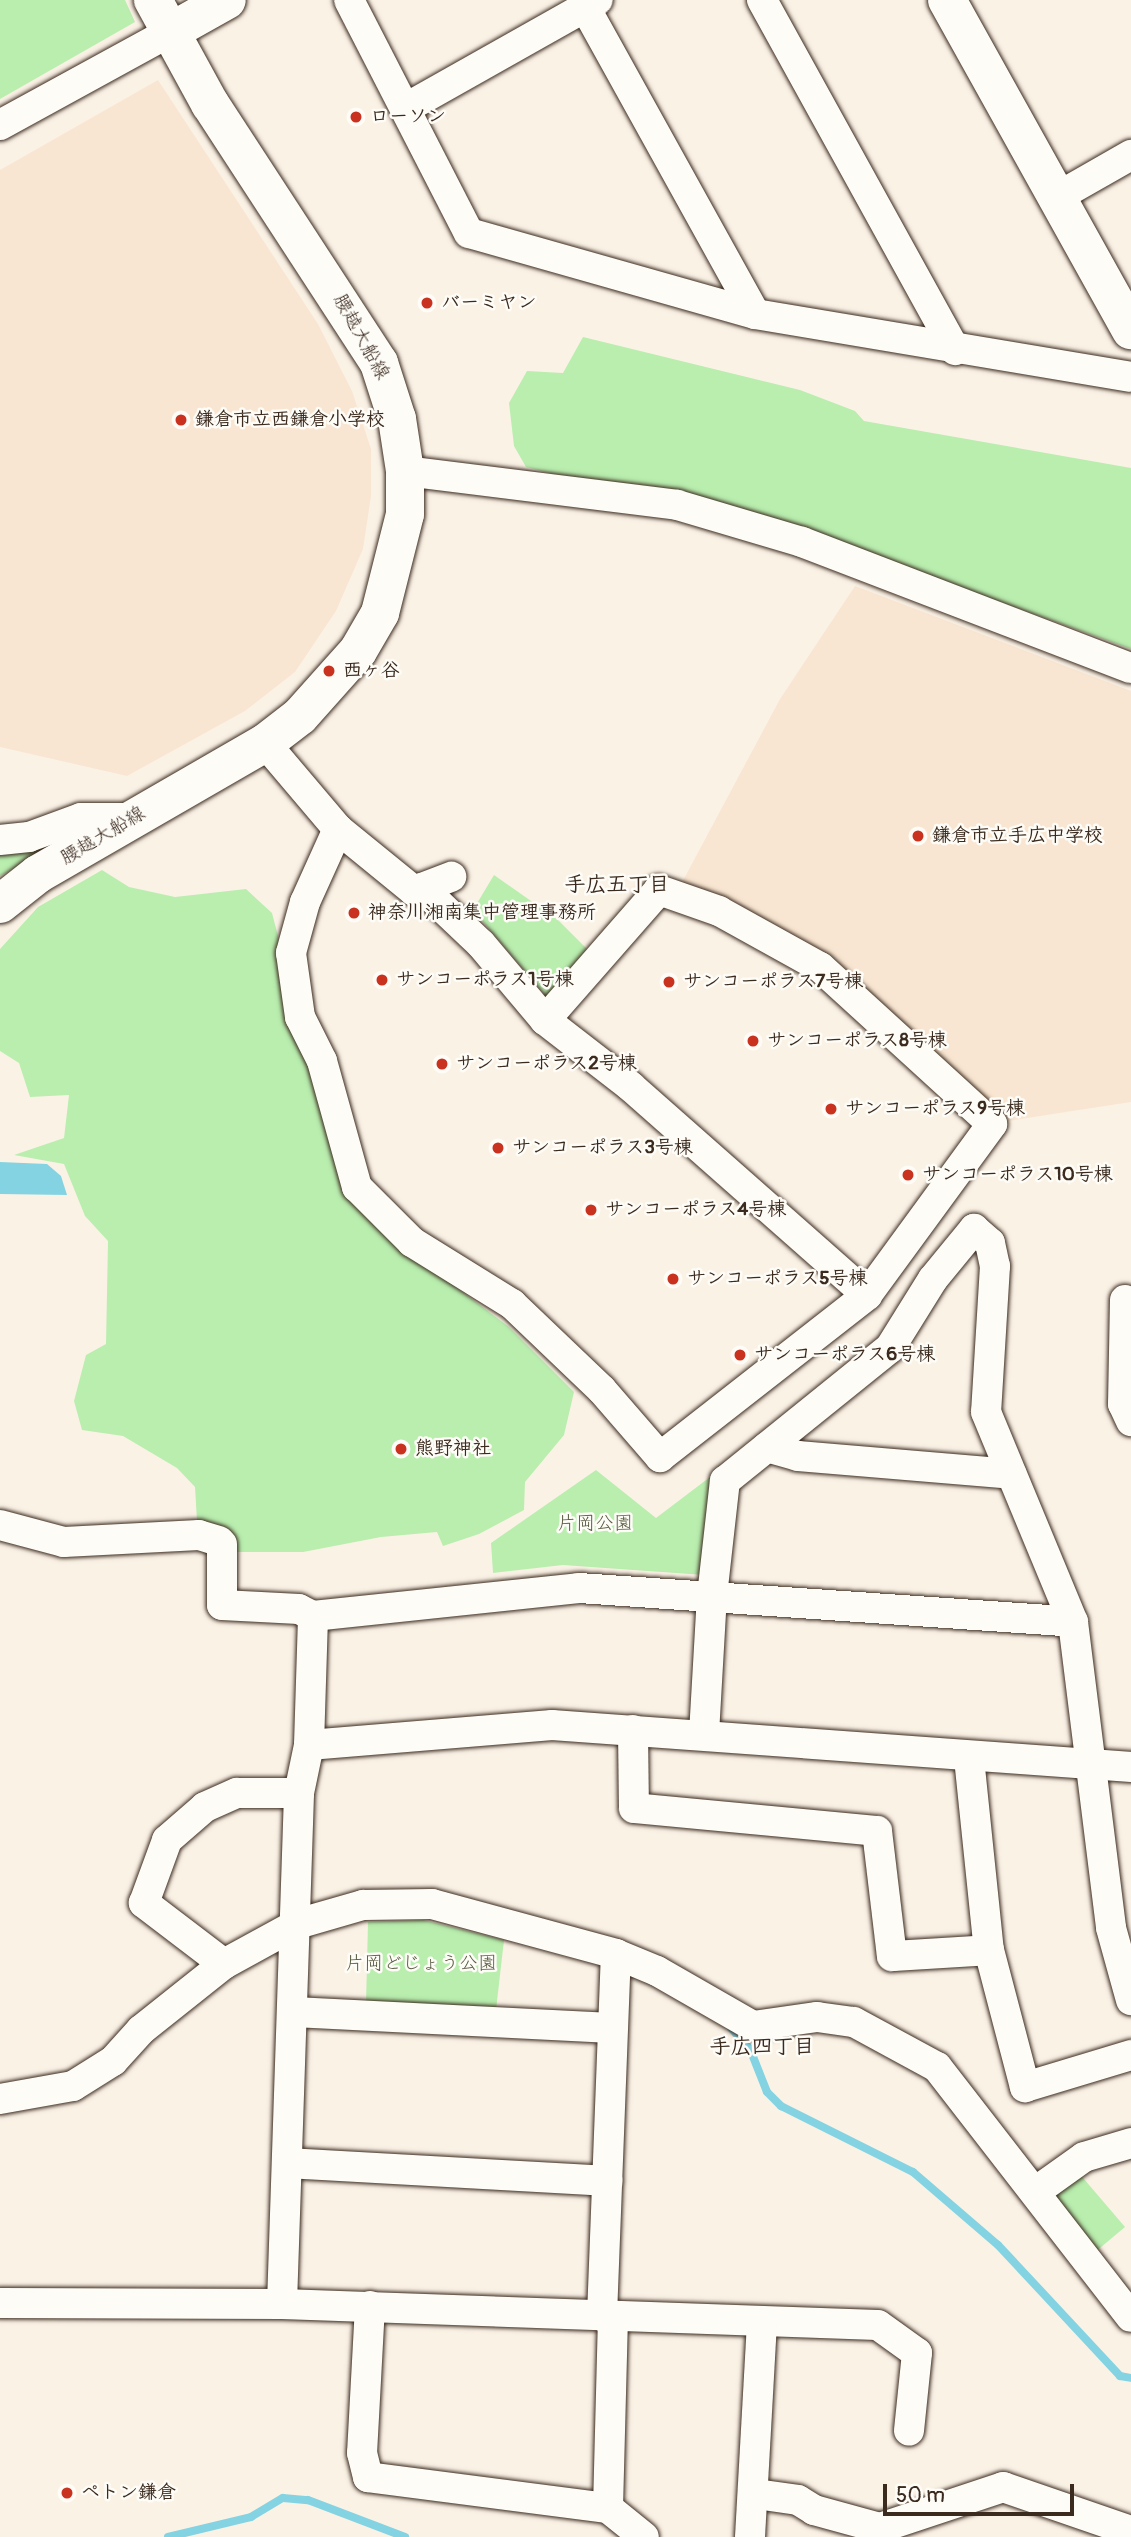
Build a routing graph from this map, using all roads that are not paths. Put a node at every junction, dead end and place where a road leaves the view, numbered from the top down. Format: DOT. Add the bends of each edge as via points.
graph roads {
  1 [pos="227,0"];
  2 [pos="349,0"];
  3 [pos="762,0"];
  4 [pos="947,0"];
  5 [pos="592,4"];
  6 [pos="161,16"];
  7 [pos="406,108"];
  8 [pos="0,125"];
  9 [pos="1131,155"];
  10 [pos="1059,196"];
  11 [pos="755,314"];
  12 [pos="1131,330"];
  13 [pos="955,350"];
  14 [pos="1131,377"];
  15 [pos="405,471"];
  16 [pos="1131,668"];
  17 [pos="265,743"];
  18 [pos="132,818"];
  19 [pos="338,830"];
  20 [pos="0,841"];
  21 [pos="451,877"];
  22 [pos="422,888"];
  23 [pos="0,904"];
  24 [pos="545,1020"];
  25 [pos="867,1294"];
  26 [pos="1125,1300"];
  27 [pos="1131,1421"];
  28 [pos="767,1447"];
  29 [pos="1011,1474"];
  30 [pos="0,1525"];
  31 [pos="712,1597"];
  32 [pos="313,1616"];
  33 [pos="1073,1622"];
  34 [pos="634,1730"];
  35 [pos="704,1734"];
  36 [pos="309,1745"];
  37 [pos="969,1758"];
  38 [pos="1093,1765"];
  39 [pos="1131,1767"];
  40 [pos="299,1793"];
  41 [pos="297,1924"];
  42 [pos="989,1950"];
  43 [pos="616,1954"];
  44 [pos="224,1964"];
  45 [pos="1131,2000"];
  46 [pos="294,2012"];
  47 [pos="611,2028"];
  48 [pos="1131,2055"];
  49 [pos="0,2099"];
  50 [pos="1131,2143"];
  51 [pos="288,2163"];
  52 [pos="607,2181"];
  53 [pos="1035,2192"];
  54 [pos="0,2303"];
  55 [pos="282,2304"];
  56 [pos="370,2306"];
  57 [pos="608,2317"];
  58 [pos="1131,2317"];
  59 [pos="762,2324"];
  60 [pos="909,2431"];
  61 [pos="756,2494"];
  62 [pos="608,2508"];
  63 [pos="1131,2531"];
  64 [pos="644,2537"];
  65 [pos="750,2537"];
  1 -- 6 [label="main road"];
  2 -- 7 [label="street"];
  3 -- 13 [label="street"];
  4 -- 10 [label="main road"];
  5 -- 7 [label="street"];
  5 -- 11 [label="street"];
  6 -- 8 [label="street"];
  6 -- 15 [label="main road, 腰越大船線" via="210,104 366,338 391,391"];
  7 -- 11 [label="street" via="469,233"];
  9 -- 10 [label="street"];
  10 -- 12 [label="main road"];
  11 -- 13 [label="street"];
  13 -- 14 [label="street"];
  15 -- 16 [label="street" via="688,508 802,542"];
  15 -- 17 [label="main road, 腰越大船線" via="405,514 380,613 332,685"];
  17 -- 18 [label="main road, 腰越大船線"];
  17 -- 19 [label="street"];
  18 -- 20 [label="street" via="80,818 29,837"];
  18 -- 23 [label="main road, 腰越大船線" via="38,874"];
  19 -- 22 [label="street" via="414,891"];
  19 -- 25 [label="street" via="305,902 291,953 300,1017 322,1061 358,1187 380,1214 412,1242 512,1304 603,1390 660,1457"];
  21 -- 22 [label="street"];
  22 -- 24 [label="street" via="481,944"];
  24 -- 25 [label="street" via="630,1086"];
  24 -- 25 [label="street" via="659,890 719,911 820,967 992,1124"];
  26 -- 27 [label="street" via="1123,1404"];
  28 -- 29 [label="street" via="798,1456"];
  28 -- 29 [label="street" via="890,1348 933,1279 974,1229 989,1243 995,1266 986,1412"];
  28 -- 31 [label="street" via="725,1481"];
  29 -- 33 [label="street"];
  30 -- 32 [label="street" via="64,1542 199,1535 220,1543 222,1605 299,1609"];
  31 -- 32 [label="street" via="579,1588"];
  31 -- 33 [label="street"];
  31 -- 35 [label="street"];
  32 -- 36 [label="street"];
  33 -- 38 [label="street"];
  34 -- 35 [label="street"];
  34 -- 36 [label="street" via="552,1725"];
  34 -- 42 [label="street" via="634,1808 877,1831 892,1956"];
  35 -- 37 [label="street"];
  36 -- 40 [label="street"];
  37 -- 38 [label="street"];
  37 -- 42 [label="street"];
  38 -- 39 [label="street"];
  38 -- 45 [label="street" via="1111,1928"];
  40 -- 41 [label="street"];
  40 -- 44 [label="street" via="237,1793 205,1807 167,1840 144,1903"];
  41 -- 43 [label="street" via="363,1905 432,1904"];
  41 -- 44 [label="street"];
  41 -- 46 [label="street"];
  42 -- 48 [label="street" via="1025,2087"];
  43 -- 47 [label="street"];
  43 -- 53 [label="street" via="657,1971 753,2026 817,2017 854,2022 937,2067"];
  44 -- 49 [label="street" via="141,2030 113,2061 73,2086"];
  46 -- 47 [label="street"];
  46 -- 51 [label="street"];
  47 -- 52 [label="street"];
  50 -- 53 [label="street" via="1084,2157"];
  51 -- 52 [label="street"];
  51 -- 55 [label="street"];
  52 -- 57 [label="street"];
  53 -- 58 [label="street"];
  54 -- 55 [label="street"];
  55 -- 56 [label="street"];
  56 -- 57 [label="street"];
  56 -- 62 [label="street" via="362,2452 368,2477"];
  57 -- 59 [label="street"];
  57 -- 62 [label="street"];
  59 -- 60 [label="street" via="878,2325 916,2353"];
  59 -- 61 [label="street"];
  61 -- 63 [label="street" via="798,2500 814,2510 880,2528 1003,2487"];
  61 -- 65 [label="street"];
  62 -- 64 [label="street"];
}
